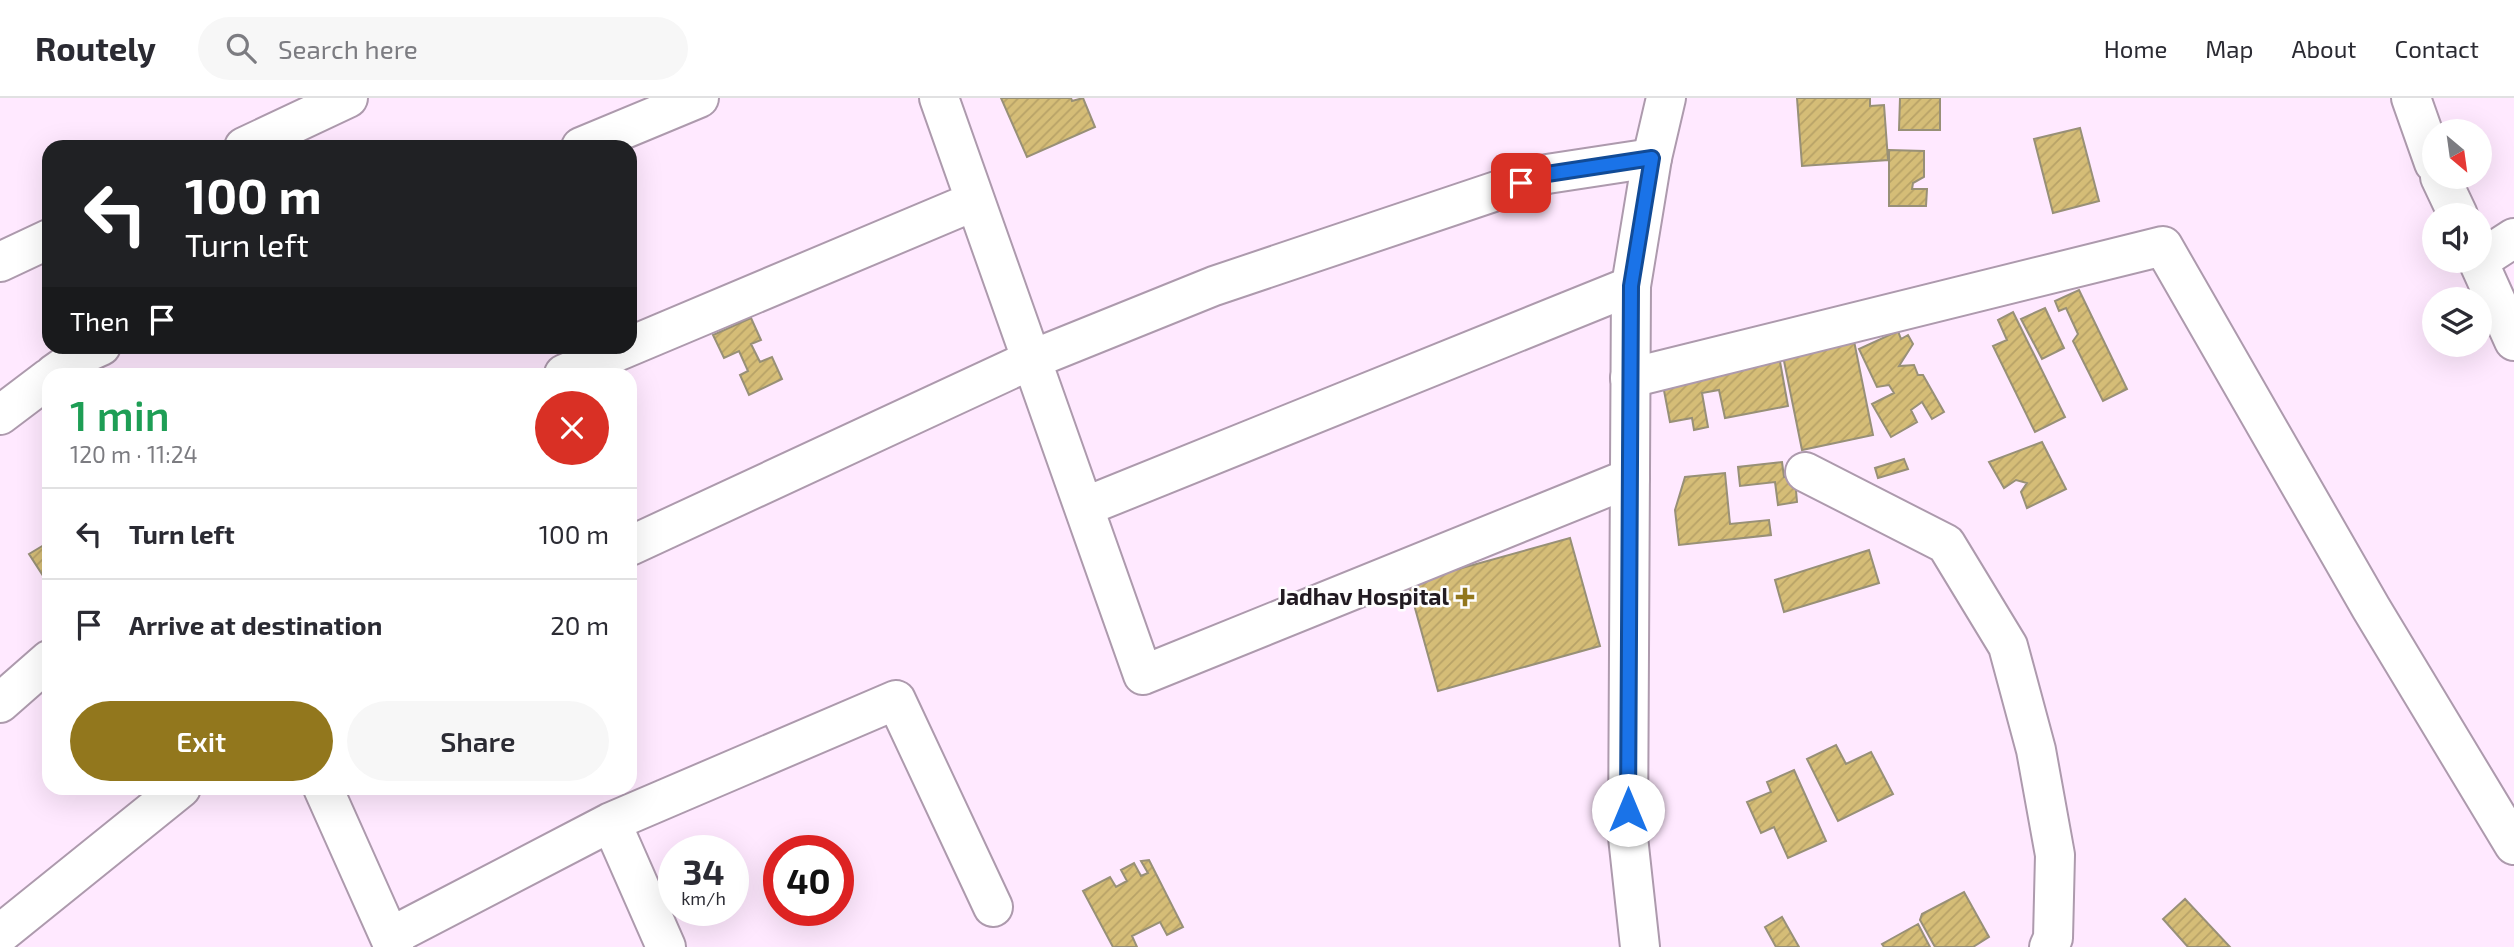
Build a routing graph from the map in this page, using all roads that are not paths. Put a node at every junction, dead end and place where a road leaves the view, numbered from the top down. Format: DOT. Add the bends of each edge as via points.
graph roads {
  1 [pos="348,98"];
  2 [pos="699,98"];
  3 [pos="939,98"];
  4 [pos="1666,98"];
  5 [pos="2411,98"];
  6 [pos="2422,129"];
  7 [pos="259,140"];
  8 [pos="598,140"];
  9 [pos="1652,158"];
  10 [pos="975,201"];
  11 [pos="2514,238"];
  12 [pos="42,242"];
  13 [pos="2492,252"];
  14 [pos="0,262"];
  15 [pos="2484,273"];
  16 [pos="1631,286"];
  17 [pos="2514,341"];
  18 [pos="637,343"];
  19 [pos="83,354"];
  20 [pos="612,354"];
  21 [pos="1033,359"];
  22 [pos="63,368"];
  23 [pos="578,368"];
  24 [pos="1630,379"];
  25 [pos="42,383"];
  26 [pos="0,415"];
  27 [pos="1805,472"];
  28 [pos="1630,478"];
  29 [pos="1084,507"];
  30 [pos="637,543"];
  31 [pos="42,666"];
  32 [pos="0,703"];
  33 [pos="172,795"];
  34 [pos="326,795"];
  35 [pos="611,822"];
  36 [pos="2514,845"];
  37 [pos="993,907"];
  38 [pos="0,934"];
  39 [pos="392,942"];
  40 [pos="666,947"];
  41 [pos="1640,947"];
  42 [pos="2049,947"];
  1 -- 7 [label="street"];
  2 -- 8 [label="street"];
  3 -- 10 [label="street"];
  4 -- 9 [label="street"];
  5 -- 6 [label="street"];
  9 -- 16 [label="street"];
  9 -- 21 [label="street" via="1547,174 1214,286"];
  10 -- 18 [label="street"];
  10 -- 21 [label="street"];
  11 -- 13 [label="street"];
  12 -- 14 [label="street"];
  15 -- 17 [label="street"];
  16 -- 24 [label="street"];
  16 -- 29 [label="street"];
  19 -- 22 [label="street"];
  20 -- 23 [label="street"];
  21 -- 29 [label="street"];
  21 -- 30 [label="street"];
  24 -- 28 [label="street"];
  24 -- 36 [label="street" via="2163,246 2371,608"];
  25 -- 26 [label="street"];
  27 -- 42 [label="street" via="1946,544 2008,646 2036,750 2055,855"];
  28 -- 29 [label="street" via="1143,675"];
  28 -- 41 [label="street" via="1628,837"];
  31 -- 32 [label="street"];
  33 -- 38 [label="street"];
  34 -- 39 [label="street"];
  35 -- 37 [label="street" via="896,699"];
  35 -- 39 [label="street"];
  35 -- 40 [label="street"];
}
